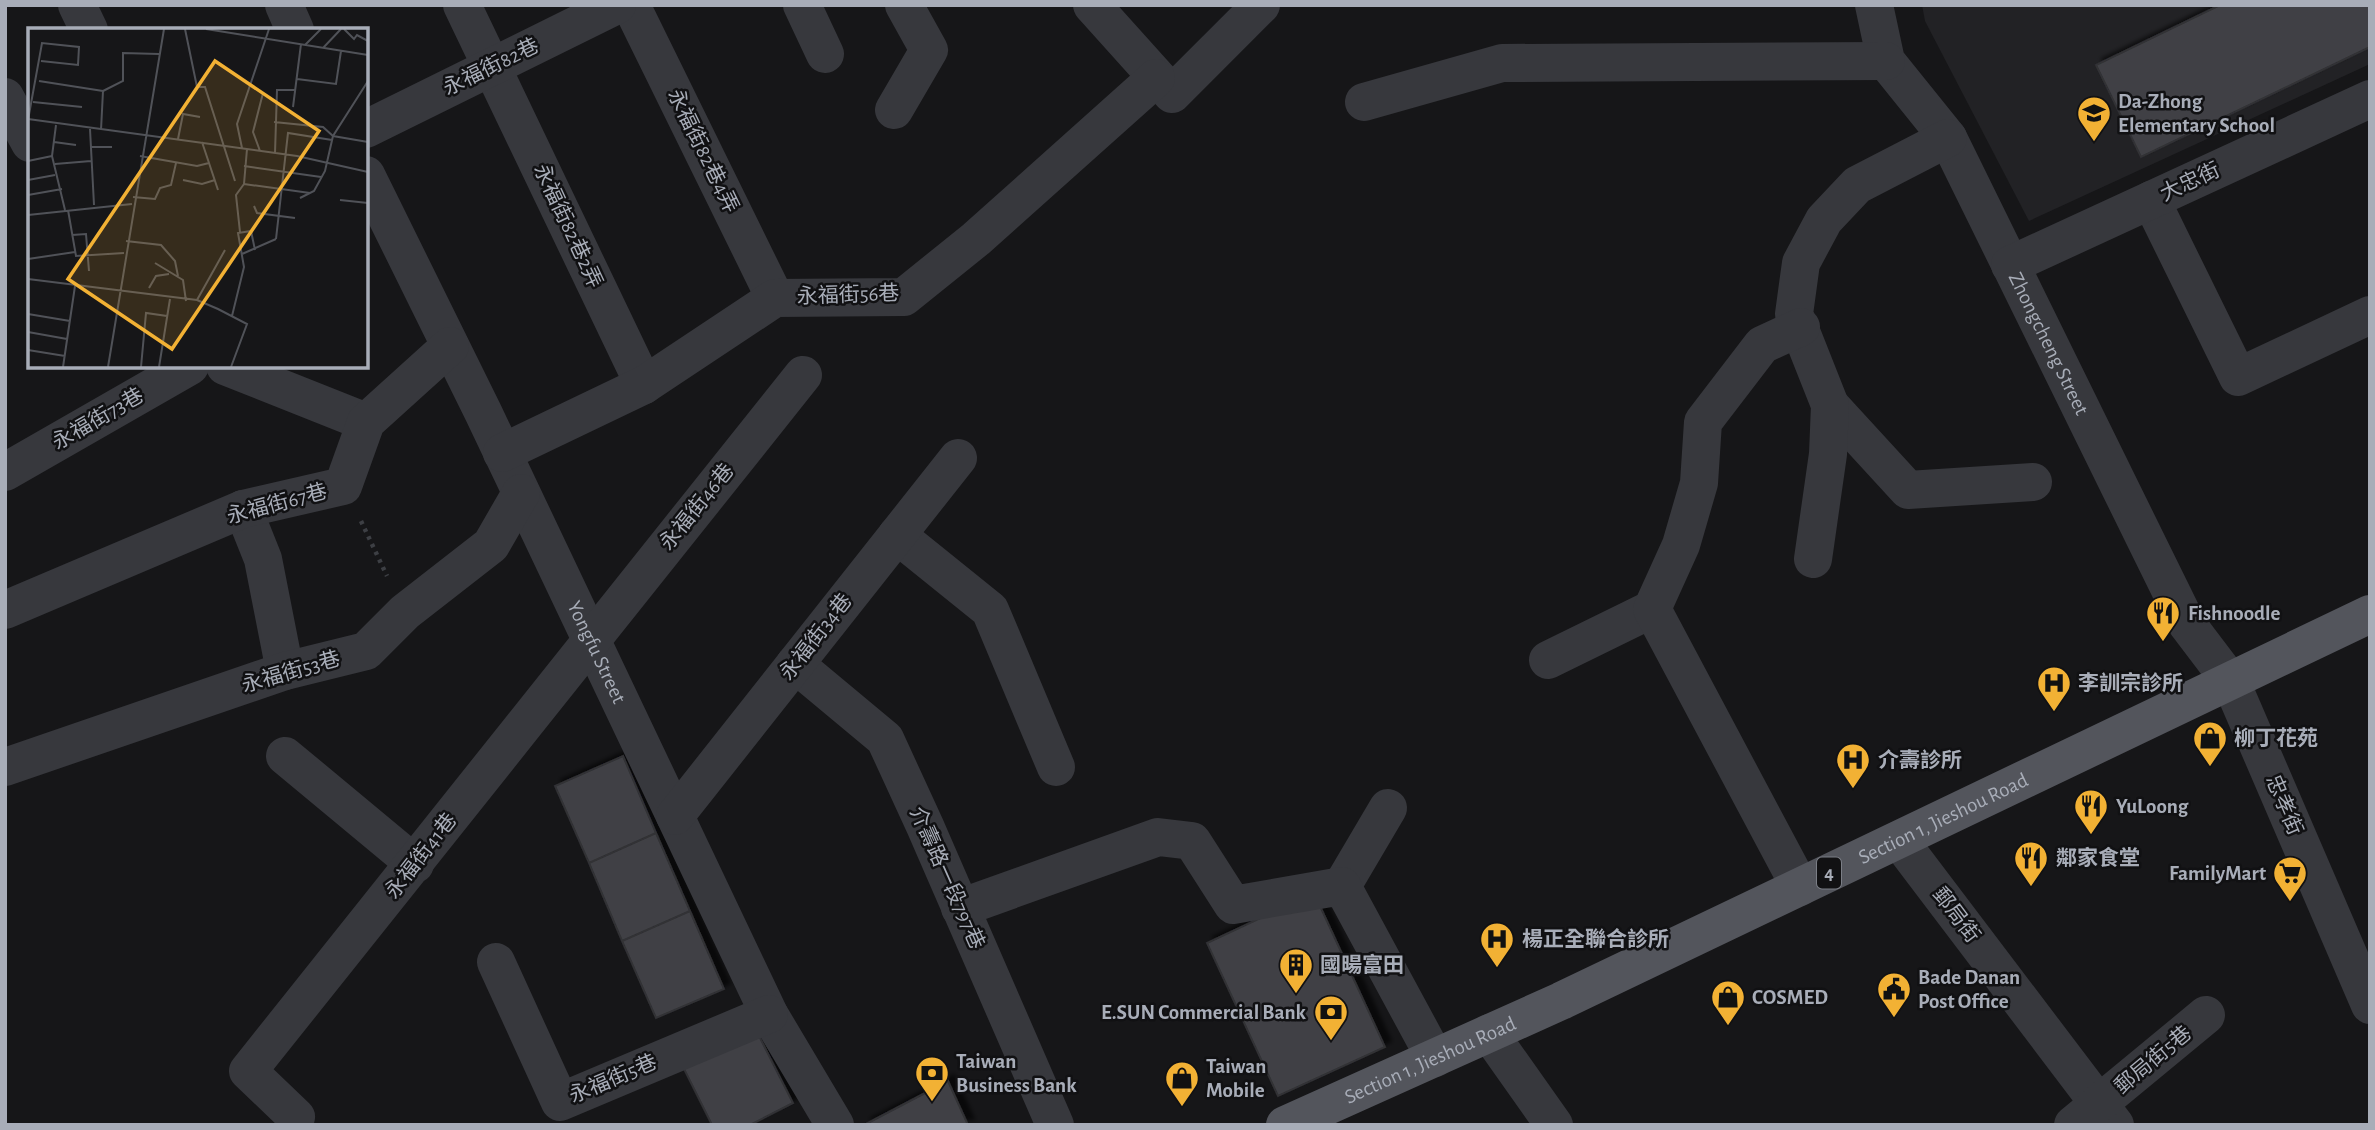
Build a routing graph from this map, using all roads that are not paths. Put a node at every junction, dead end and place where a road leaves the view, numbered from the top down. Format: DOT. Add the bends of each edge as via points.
graph roads {
  1 [pos="77,5"];
  2 [pos="284,5"];
  3 [pos="462,5"];
  4 [pos="617,5"];
  5 [pos="631,5"];
  6 [pos="802,5"];
  7 [pos="904,5"];
  8 [pos="1092,5"];
  9 [pos="1261,5"];
  10 [pos="1874,5"];
  11 [pos="88,28"];
  12 [pos="294,28"];
  13 [pos="825,54"];
  14 [pos="1886,61"];
  15 [pos="492,67"];
  16 [pos="1156,78"];
  17 [pos="5,97"];
  18 [pos="2370,99"];
  19 [pos="1364,102"];
  20 [pos="894,110"];
  21 [pos="368,128"];
  22 [pos="1948,138"];
  23 [pos="28,139"];
  24 [pos="368,184"];
  25 [pos="2151,200"];
  26 [pos="378,232"];
  27 [pos="2010,265"];
  28 [pos="775,298"];
  29 [pos="2370,315"];
  30 [pos="1801,327"];
  31 [pos="450,345"];
  32 [pos="230,368"];
  33 [pos="169,371"];
  34 [pos="803,375"];
  35 [pos="644,385"];
  36 [pos="1830,405"];
  37 [pos="366,422"];
  38 [pos="502,453"];
  39 [pos="958,458"];
  40 [pos="5,472"];
  41 [pos="2033,482"];
  42 [pos="521,494"];
  43 [pos="243,509"];
  44 [pos="897,535"];
  45 [pos="1813,559"];
  46 [pos="1652,609"];
  47 [pos="5,610"];
  48 [pos="2370,614"];
  49 [pos="590,639"];
  50 [pos="1548,660"];
  51 [pos="795,664"];
  52 [pos="285,671"];
  53 [pos="2231,682"];
  54 [pos="285,756"];
  55 [pos="5,767"];
  56 [pos="1056,767"];
  57 [pos="1388,808"];
  58 [pos="675,816"];
  59 [pos="1899,840"];
  60 [pos="415,863"];
  61 [pos="1342,886"];
  62 [pos="1800,887"];
  63 [pos="960,908"];
  64 [pos="496,962"];
  65 [pos="2370,1005"];
  66 [pos="769,1014"];
  67 [pos="2206,1015"];
  68 [pos="1489,1033"];
  69 [pos="1435,1058"];
  70 [pos="2096,1118"];
  71 [pos="294,1125"];
  72 [pos="835,1125"];
  73 [pos="1055,1125"];
  74 [pos="1285,1125"];
  75 [pos="1554,1125"];
  1 -- 11 [label="street"];
  2 -- 12 [label="street"];
  3 -- 15 [label="street, 永福街82巷2弄"];
  4 -- 15 [label="street, 永福街82巷"];
  5 -- 28 [label="street, 永福街82巷4弄"];
  6 -- 13 [label="street"];
  7 -- 20 [label="street" via="929,50"];
  8 -- 16 [label="street"];
  9 -- 16 [label="street" via="1172,94"];
  10 -- 14 [label="street, Zhongcheng Street"];
  14 -- 19 [label="street" via="1502,63"];
  14 -- 22 [label="street, Zhongcheng Street"];
  15 -- 21 [label="street, 永福街82巷"];
  15 -- 35 [label="street, 永福街82巷2弄"];
  16 -- 28 [label="street, 永福街56巷" via="904,297"];
  17 -- 23 [label="street"];
  18 -- 25 [label="street, 大忠街"];
  22 -- 27 [label="street, Zhongcheng Street"];
  22 -- 30 [label="street" via="1857,185 1824,220 1801,262 1794,314"];
  24 -- 26 [label="street, Yongfu Street"];
  25 -- 27 [label="street, 大忠街"];
  25 -- 29 [label="street" via="2238,377"];
  26 -- 31 [label="street, Yongfu Street"];
  27 -- 53 [label="street, Zhongcheng Street" via="2187,625"];
  28 -- 35 [label="street, 永福街56巷"];
  30 -- 36 [label="street"];
  30 -- 46 [label="street" via="1762,345 1703,422 1699,483 1681,545"];
  31 -- 37 [label="street, 永福街67巷"];
  31 -- 38 [label="street, Yongfu Street"];
  32 -- 37 [label="street"];
  33 -- 40 [label="street, 永福街73巷"];
  34 -- 49 [label="street, 永福街46巷"];
  35 -- 38 [label="street, 永福街56巷"];
  36 -- 41 [label="street" via="1908,490"];
  36 -- 45 [label="street"];
  37 -- 43 [label="street, 永福街67巷" via="344,486"];
  38 -- 42 [label="street, Yongfu Street"];
  39 -- 44 [label="street, 永福街34巷"];
  42 -- 49 [label="street, Yongfu Street"];
  42 -- 52 [label="street, 永福街53巷" via="492,545 405,612 366,651"];
  43 -- 47 [label="street, 永福街67巷"];
  43 -- 52 [label="street" via="263,559"];
  44 -- 51 [label="street, 永福街34巷"];
  44 -- 56 [label="street" via="990,610"];
  46 -- 50 [label="street"];
  46 -- 62 [label="street"];
  48 -- 53 [label="main road, Section 1, Jieshou Road / 4"];
  49 -- 58 [label="street, Yongfu Street"];
  49 -- 60 [label="street, 永福街41巷"];
  51 -- 58 [label="street, 永福街34巷"];
  51 -- 63 [label="street, 介壽路一段797巷" via="884,739"];
  52 -- 55 [label="street, 永福街53巷"];
  53 -- 59 [label="main road, Section 1, Jieshou Road / 4"];
  53 -- 65 [label="street, 忠孝街"];
  54 -- 60 [label="street"];
  57 -- 61 [label="street"];
  58 -- 66 [label="street, Yongfu Street"];
  59 -- 62 [label="main road, Section 1, Jieshou Road / 4"];
  59 -- 70 [label="street, 郵局街"];
  60 -- 71 [label="street, 永福街41巷" via="248,1071 296,1117"];
  61 -- 63 [label="street" via="1233,905 1192,841 1157,837"];
  61 -- 69 [label="street"];
  62 -- 68 [label="main road, Section 1, Jieshou Road / 4"];
  63 -- 73 [label="street, 介壽路一段797巷"];
  64 -- 66 [label="street, 永福街5巷" via="560,1102"];
  66 -- 72 [label="street, Yongfu Street"];
  67 -- 70 [label="street, 郵局街5巷"];
  68 -- 69 [label="main road, Section 1, Jieshou Road / 4"];
  68 -- 75 [label="street"];
  69 -- 74 [label="main road, Section 1, Jieshou Road / 4"];
}
